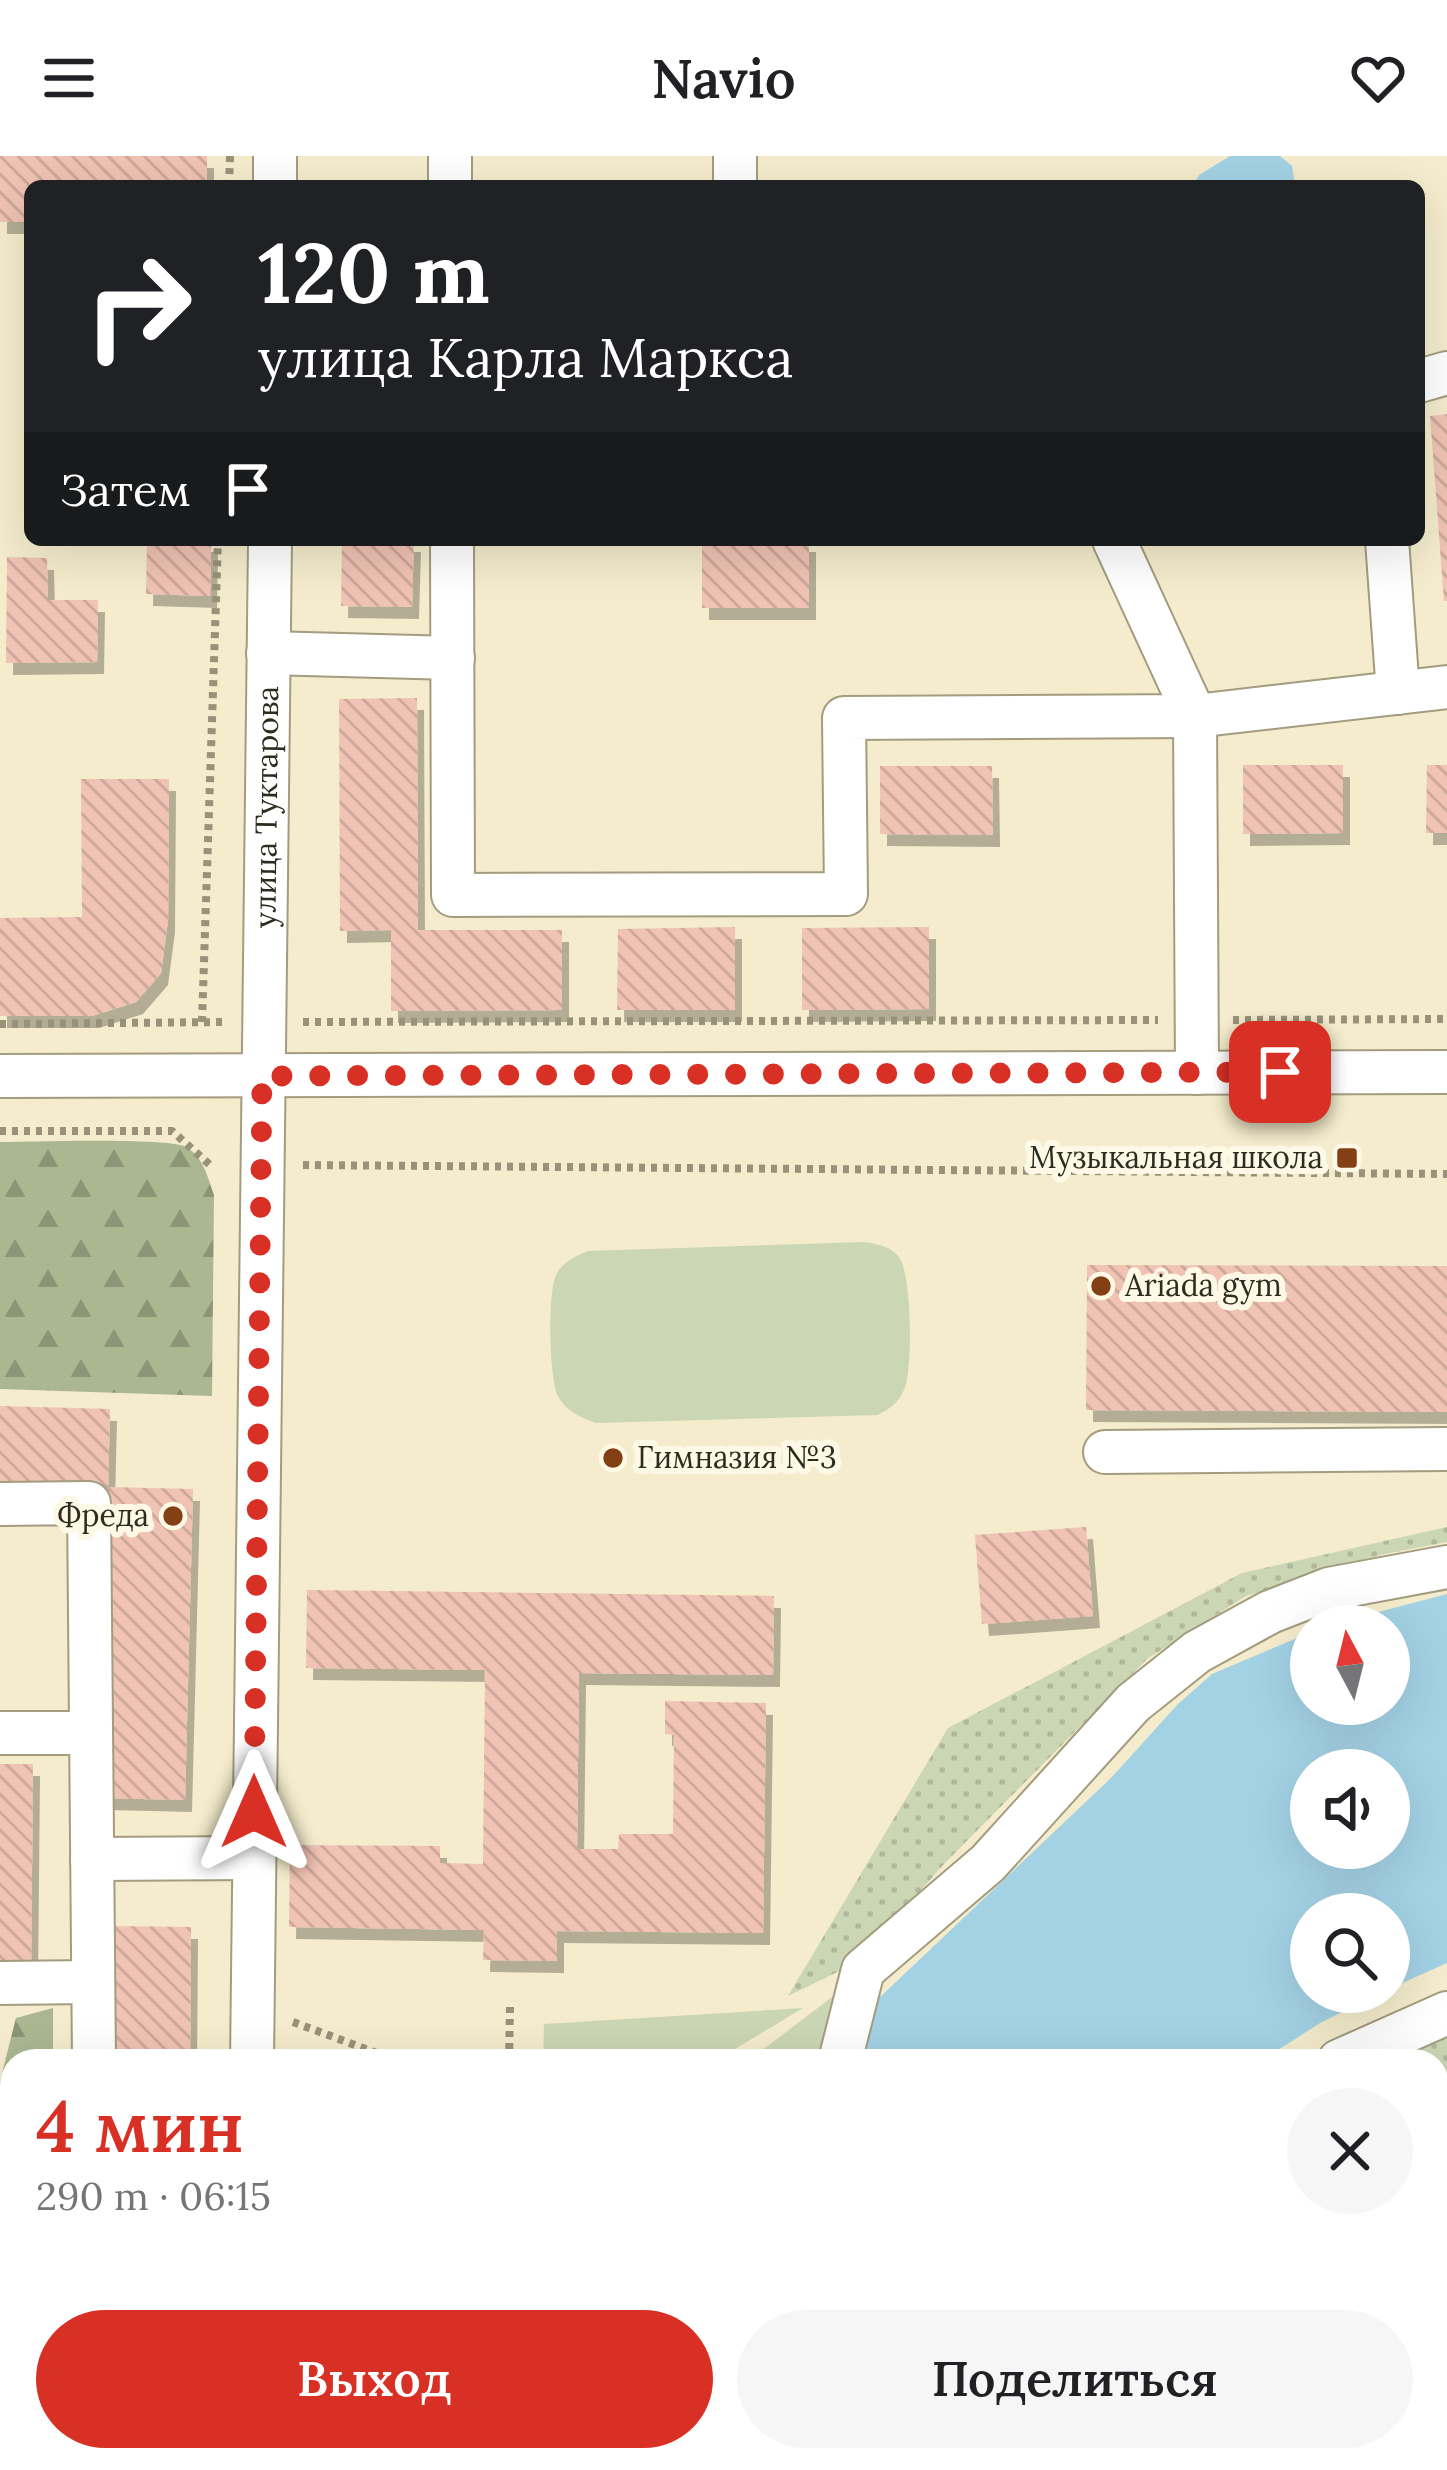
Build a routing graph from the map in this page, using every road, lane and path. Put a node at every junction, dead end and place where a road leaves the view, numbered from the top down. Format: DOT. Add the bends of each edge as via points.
graph roads {
  1 [pos="218,546"];
  2 [pos="270,546"];
  3 [pos="452,546"];
  4 [pos="1117,546"];
  5 [pos="1387,546"];
  6 [pos="268,653"];
  7 [pos="453,658"];
  8 [pos="1447,687"];
  9 [pos="1398,693"];
  10 [pos="1195,716"];
  11 [pos="1447,1019"];
  12 [pos="1196,1020"];
  13 [pos="202,1022"];
  14 [pos="262,1022"];
  15 [pos="0,1024"];
  16 [pos="1197,1072"];
  17 [pos="1447,1072"];
  18 [pos="0,1076"];
  19 [pos="262,1076"];
  20 [pos="0,1131"];
  21 [pos="210,1165"];
  22 [pos="260,1165"];
  23 [pos="1447,1174"];
  24 [pos="1447,1450"];
  25 [pos="1105,1452"];
  26 [pos="0,1504"];
  27 [pos="1447,1568"];
  28 [pos="91,1732"];
  29 [pos="0,1733"];
  30 [pos="254,1858"];
  31 [pos="92,1859"];
  32 [pos="0,1982"];
  33 [pos="93,1982"];
  34 [pos="510,2007"];
  35 [pos="252,2008"];
  36 [pos="1447,2013"];
  37 [pos="94,2049"];
  38 [pos="252,2049"];
  39 [pos="365,2049"];
  40 [pos="509,2049"];
  41 [pos="843,2049"];
  42 [pos="1366,2049"];
  1 -- 13 [label="path"];
  2 -- 6 [label="street, улица Туктарова"];
  3 -- 7 [label="street"];
  4 -- 10 [label="street"];
  5 -- 9 [label="street"];
  6 -- 7 [label="street"];
  6 -- 14 [label="street, улица Туктарова"];
  7 -- 10 [label="street" via="454,896 845,894 844,718"];
  8 -- 9 [label="street"];
  9 -- 10 [label="street"];
  10 -- 12 [label="street"];
  11 -- 12 [label="path"];
  12 -- 14 [label="path"];
  12 -- 16 [label="street"];
  13 -- 14 [label="path"];
  13 -- 15 [label="path"];
  14 -- 19 [label="street, улица Туктарова"];
  16 -- 17 [label="street"];
  16 -- 19 [label="street"];
  18 -- 19 [label="street"];
  19 -- 22 [label="street, улица Туктарова"];
  20 -- 21 [label="path" via="172,1131"];
  22 -- 23 [label="path"];
  22 -- 30 [label="street, улица Туктарова"];
  24 -- 25 [label="street"];
  26 -- 28 [label="street" via="88,1503"];
  27 -- 41 [label="street" via="1329,1589 1197,1652 1133,1703 988,1863 863,1970"];
  28 -- 29 [label="street"];
  28 -- 31 [label="street"];
  30 -- 31 [label="street"];
  30 -- 35 [label="street, улица Туктарова"];
  31 -- 33 [label="street"];
  32 -- 33 [label="street"];
  33 -- 37 [label="street"];
  34 -- 40 [label="path"];
  35 -- 38 [label="street, улица Туктарова"];
  35 -- 39 [label="path"];
  36 -- 42 [label="street"];
}
